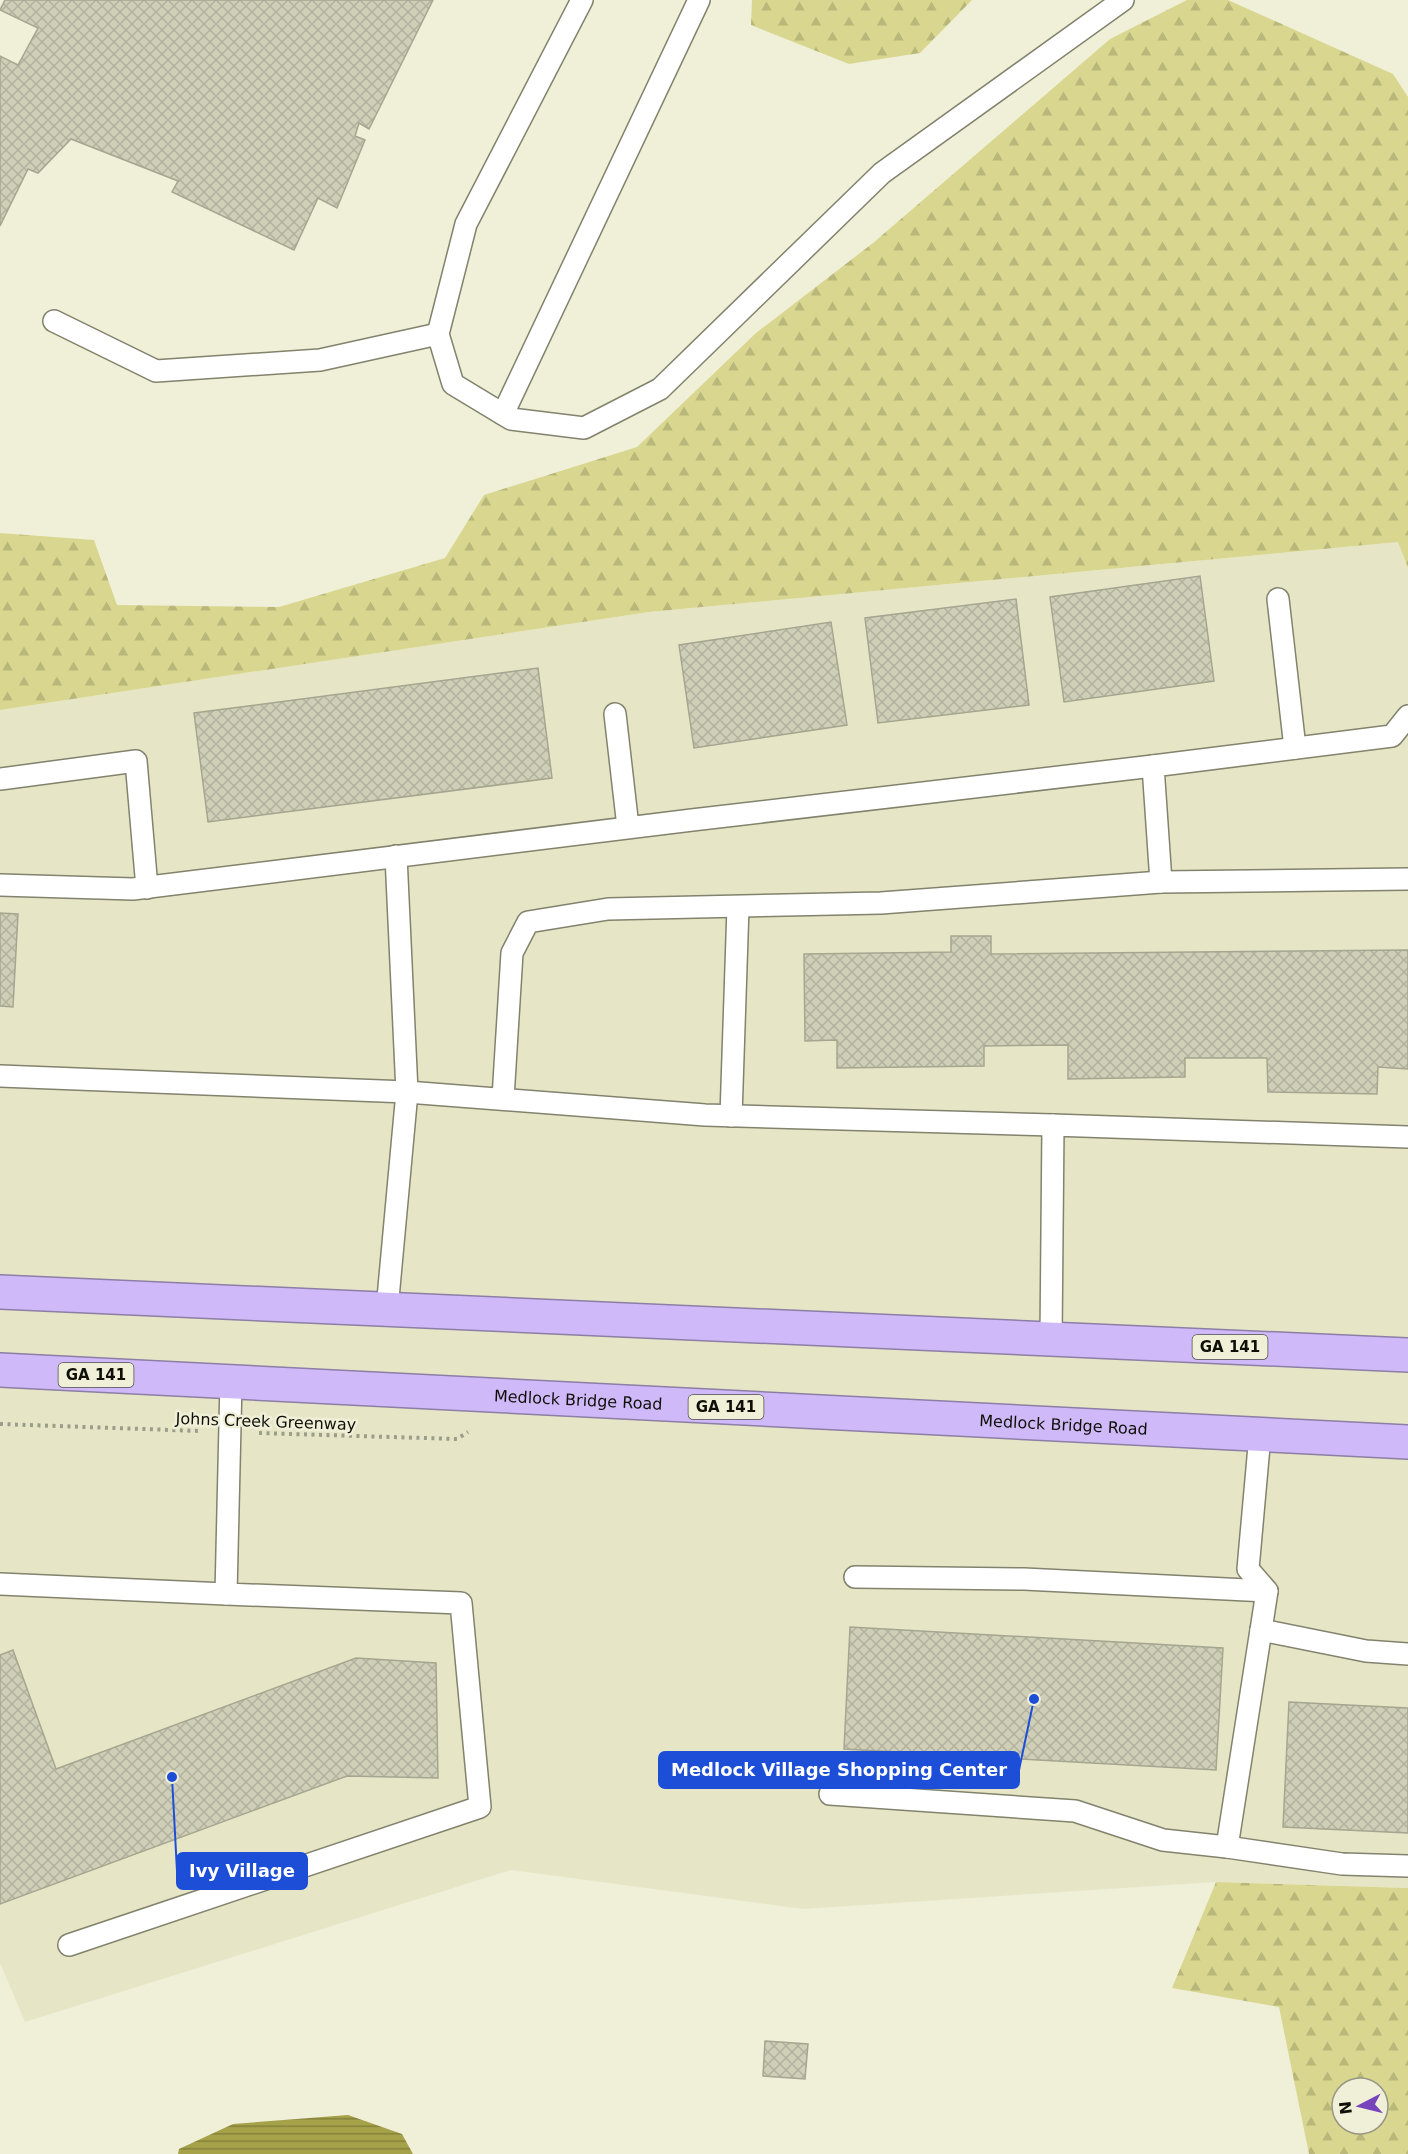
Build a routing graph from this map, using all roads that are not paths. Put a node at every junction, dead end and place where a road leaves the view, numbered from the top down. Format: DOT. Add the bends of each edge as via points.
graph roads {
  1 [pos="582,0"];
  2 [pos="699,0"];
  3 [pos="1123,0"];
  4 [pos="54,321"];
  5 [pos="438,334"];
  6 [pos="503,414"];
  7 [pos="1278,599"];
  8 [pos="615,714"];
  9 [pos="1408,716"];
  10 [pos="1295,748"];
  11 [pos="1153,766"];
  12 [pos="0,779"];
  13 [pos="628,827"];
  14 [pos="396,856"];
  15 [pos="1408,879"];
  16 [pos="1161,882"];
  17 [pos="0,885"];
  18 [pos="147,888"];
  19 [pos="738,907"];
  20 [pos="0,1076"];
  21 [pos="407,1092"];
  22 [pos="503,1098"];
  23 [pos="730,1116"];
  24 [pos="1053,1125"];
  25 [pos="1408,1137"];
  26 [pos="0,1292"];
  27 [pos="387,1309"];
  28 [pos="1051,1339"];
  29 [pos="1408,1355"];
  30 [pos="0,1370"];
  31 [pos="231,1382"];
  32 [pos="1260,1435"];
  33 [pos="1408,1443"];
  34 [pos="855,1577"];
  35 [pos="0,1584"];
  36 [pos="1267,1590"];
  37 [pos="226,1594"];
  38 [pos="1261,1630"];
  39 [pos="1408,1654"];
  40 [pos="830,1794"];
  41 [pos="1227,1847"];
  42 [pos="1408,1866"];
  43 [pos="69,1945"];
  1 -- 5 [label="lane" via="466,224"];
  2 -- 6 [label="lane"];
  3 -- 6 [label="lane" via="882,173 660,389 584,428 511,419"];
  4 -- 5 [label="lane" via="156,371 320,360"];
  5 -- 6 [label="lane" via="453,384"];
  7 -- 10 [label="lane"];
  8 -- 13 [label="lane"];
  9 -- 10 [label="lane" via="1392,736"];
  10 -- 11 [label="lane"];
  11 -- 13 [label="lane"];
  11 -- 16 [label="lane"];
  12 -- 18 [label="lane" via="136,761"];
  13 -- 14 [label="lane"];
  14 -- 18 [label="lane"];
  14 -- 21 [label="lane"];
  15 -- 16 [label="lane"];
  16 -- 19 [label="lane" via="881,903"];
  17 -- 18 [label="lane"];
  19 -- 22 [label="lane" via="608,909 528,922 512,953"];
  19 -- 23 [label="lane"];
  20 -- 21 [label="lane"];
  21 -- 22 [label="lane"];
  21 -- 27 [label="lane"];
  22 -- 23 [label="lane"];
  23 -- 24 [label="lane"];
  24 -- 25 [label="lane"];
  24 -- 28 [label="lane"];
  26 -- 27 [label="highway, GA 141"];
  27 -- 28 [label="highway, GA 141"];
  28 -- 29 [label="highway, GA 141"];
  30 -- 31 [label="highway, Medlock Bridge Road / GA 141"];
  31 -- 32 [label="highway, Medlock Bridge Road / GA 141"];
  31 -- 37 [label="lane"];
  32 -- 33 [label="highway, Medlock Bridge Road / GA 141"];
  32 -- 36 [label="lane" via="1248,1569"];
  34 -- 36 [label="lane" via="1024,1579"];
  35 -- 37 [label="lane"];
  36 -- 38 [label="lane"];
  37 -- 43 [label="lane" via="461,1603 480,1807"];
  38 -- 39 [label="lane" via="1366,1652"];
  38 -- 41 [label="lane"];
  40 -- 41 [label="lane" via="1075,1811 1162,1840"];
  41 -- 42 [label="lane" via="1342,1864"];
}
